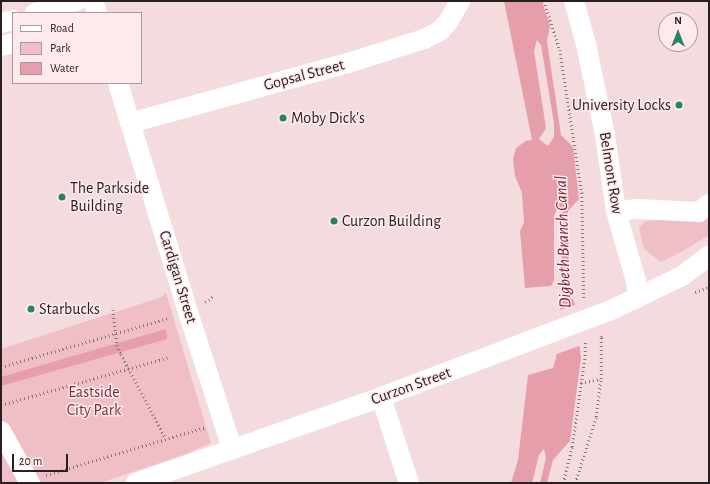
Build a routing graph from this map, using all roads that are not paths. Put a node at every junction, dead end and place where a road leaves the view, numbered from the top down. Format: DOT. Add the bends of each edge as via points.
graph roads {
  1 [pos="76,1"];
  2 [pos="93,1"];
  3 [pos="460,1"];
  4 [pos="574,1"];
  5 [pos="38,12"];
  6 [pos="97,12"];
  7 [pos="12,20"];
  8 [pos="1,23"];
  9 [pos="12,43"];
  10 [pos="1,46"];
  11 [pos="118,84"];
  12 [pos="130,122"];
  13 [pos="709,204"];
  14 [pos="616,211"];
  15 [pos="709,256"];
  16 [pos="709,268"];
  17 [pos="682,276"];
  18 [pos="638,298"];
  19 [pos="381,397"];
  20 [pos="1,431"];
  21 [pos="232,448"];
  22 [pos="29,482"];
  23 [pos="136,483"];
  24 [pos="409,483"];
  1 -- 5 [label="street"];
  2 -- 6 [label="street"];
  3 -- 12 [label="street, Gopsal Street" via="440,31 424,39 348,63"];
  4 -- 14 [label="street, Belmont Row" via="605,135"];
  7 -- 8 [label="street"];
  9 -- 10 [label="street"];
  11 -- 12 [label="street, Cardigan Street"];
  12 -- 21 [label="street, Cardigan Street"];
  13 -- 14 [label="street" via="698,212 638,209"];
  14 -- 18 [label="street, Belmont Row" via="636,281"];
  15 -- 17 [label="street, Curzon Street"];
  16 -- 17 [label="street, Curzon Street"];
  17 -- 18 [label="street, Curzon Street"];
  18 -- 19 [label="street, Curzon Street"];
  19 -- 21 [label="street, Curzon Street"];
  19 -- 24 [label="street"];
  20 -- 22 [label="street"];
  21 -- 23 [label="street, Curzon Street"];
}
